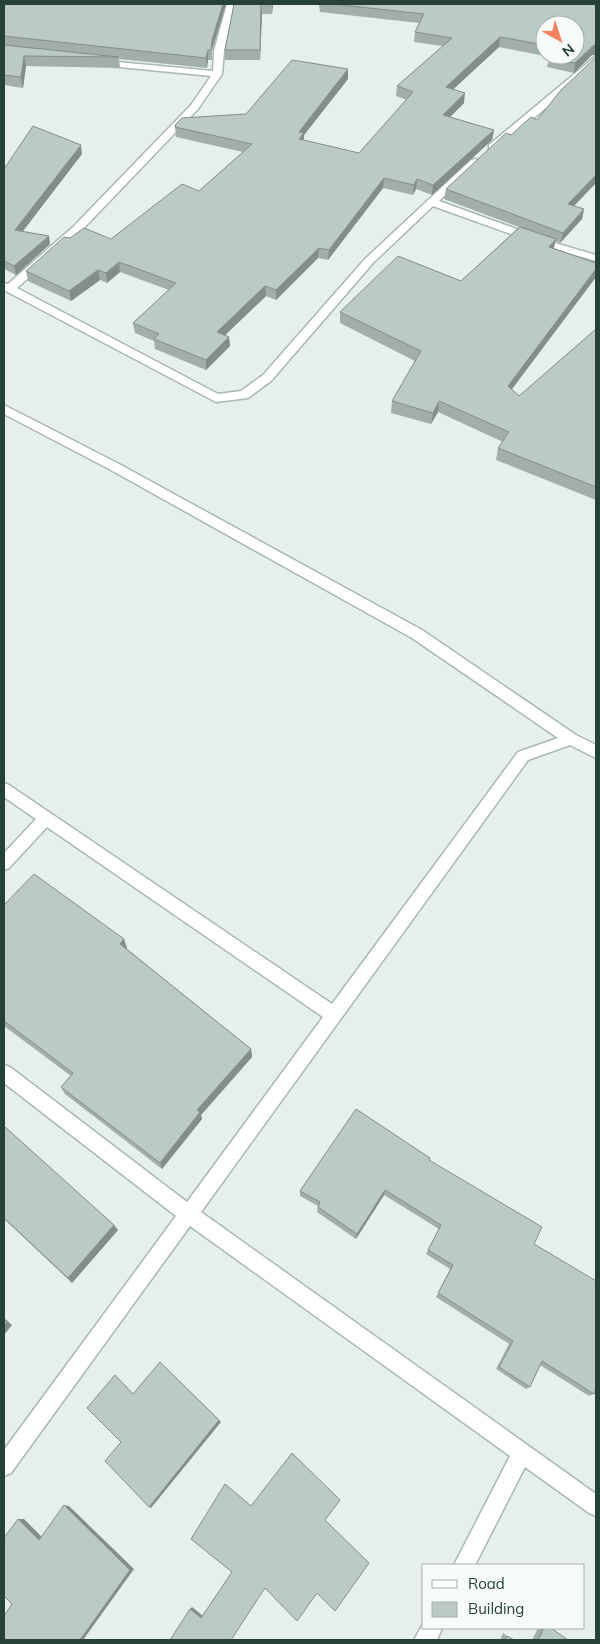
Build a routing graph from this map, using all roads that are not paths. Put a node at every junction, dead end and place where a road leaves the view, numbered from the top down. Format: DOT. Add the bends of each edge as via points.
graph roads {
  1 [pos="231,4"];
  2 [pos="596,59"];
  3 [pos="89,61"];
  4 [pos="217,74"];
  5 [pos="431,202"];
  6 [pos="596,258"];
  7 [pos="7,287"];
  8 [pos="4,409"];
  9 [pos="571,739"];
  10 [pos="596,752"];
  11 [pos="4,789"];
  12 [pos="46,818"];
  13 [pos="4,863"];
  14 [pos="333,1014"];
  15 [pos="4,1073"];
  16 [pos="187,1213"];
  17 [pos="522,1453"];
  18 [pos="4,1466"];
  19 [pos="596,1506"];
  20 [pos="465,1564"];
  21 [pos="431,1629"];
  22 [pos="425,1640"];
  1 -- 4 [label="street" via="219,51"];
  2 -- 5 [label="street"];
  3 -- 4 [label="street"];
  4 -- 7 [label="street" via="195,107 77,229 43,261"];
  5 -- 6 [label="street"];
  5 -- 7 [label="street" via="369,261 267,378 244,395 216,398"];
  8 -- 9 [label="street" via="417,634"];
  9 -- 10 [label="street"];
  9 -- 14 [label="street" via="523,756"];
  11 -- 12 [label="street"];
  12 -- 13 [label="street"];
  12 -- 14 [label="street"];
  14 -- 16 [label="street"];
  15 -- 16 [label="street"];
  16 -- 17 [label="street"];
  16 -- 18 [label="street"];
  17 -- 19 [label="street"];
  17 -- 20 [label="street"];
  21 -- 22 [label="street"];
}
